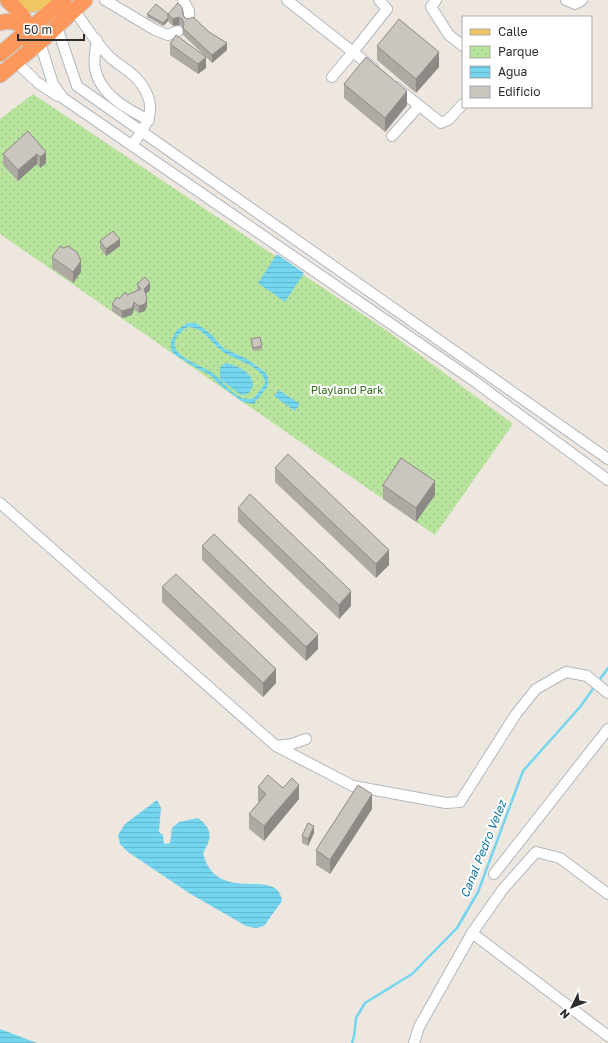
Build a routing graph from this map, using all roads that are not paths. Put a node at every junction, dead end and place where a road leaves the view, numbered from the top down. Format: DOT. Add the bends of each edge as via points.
graph roads {
  1 [pos="49,0"];
  2 [pos="85,0"];
  3 [pos="105,0"];
  4 [pos="183,0"];
  5 [pos="287,0"];
  6 [pos="379,0"];
  7 [pos="436,0"];
  8 [pos="566,0"];
  9 [pos="582,0"];
  10 [pos="8,1"];
  11 [pos="68,3"];
  12 [pos="189,20"];
  13 [pos="0,23"];
  14 [pos="57,27"];
  15 [pos="28,30"];
  16 [pos="178,31"];
  17 [pos="97,40"];
  18 [pos="39,43"];
  19 [pos="462,45"];
  20 [pos="353,52"];
  21 [pos="0,54"];
  22 [pos="16,62"];
  23 [pos="0,67"];
  24 [pos="0,75"];
  25 [pos="332,77"];
  26 [pos="61,100"];
  27 [pos="462,105"];
  28 [pos="419,106"];
  29 [pos="149,120"];
  30 [pos="142,132"];
  31 [pos="392,136"];
  32 [pos="132,144"];
  33 [pos="595,450"];
  34 [pos="608,459"];
  35 [pos="584,462"];
  36 [pos="608,467"];
  37 [pos="606,479"];
  38 [pos="0,503"];
  39 [pos="608,693"];
  40 [pos="608,729"];
  41 [pos="604,737"];
  42 [pos="306,739"];
  43 [pos="276,746"];
  44 [pos="494,874"];
  45 [pos="608,894"];
  46 [pos="472,933"];
  47 [pos="608,1036"];
  48 [pos="414,1043"];
  1 -- 10 [label="main road" via="27,6"];
  2 -- 11 [label="highway"];
  3 -- 16 [label="street" via="155,30 168,35"];
  4 -- 12 [label="street" via="189,11"];
  5 -- 20 [label="street"];
  6 -- 20 [label="street" via="387,9"];
  7 -- 19 [label="street" via="431,7 449,35"];
  8 -- 9 [label="street" via="575,4"];
  10 -- 15 [label="highway" via="24,17"];
  11 -- 14 [label="highway"];
  11 -- 15 [label="highway"];
  11 -- 17 [label="street"];
  11 -- 18 [label="highway" via="31,35 31,38"];
  13 -- 15 [label="highway" via="13,21 22,24"];
  14 -- 18 [label="highway"];
  14 -- 30 [label="street" via="77,86"];
  15 -- 21 [label="highway"];
  15 -- 23 [label="highway" via="21,49"];
  17 -- 29 [label="street" via="111,58 138,79 152,109"];
  17 -- 29 [label="street" via="95,68 104,89 131,111"];
  18 -- 22 [label="highway"];
  18 -- 32 [label="street" via="53,84 63,98"];
  20 -- 25 [label="street"];
  20 -- 28 [label="street"];
  22 -- 24 [label="highway"];
  22 -- 26 [label="street"];
  27 -- 28 [label="street" via="448,120 441,123"];
  28 -- 31 [label="street"];
  29 -- 30 [label="street"];
  30 -- 32 [label="street"];
  30 -- 33 [label="street"];
  32 -- 35 [label="street" via="474,381"];
  33 -- 34 [label="street"];
  33 -- 35 [label="street" via="592,457"];
  35 -- 37 [label="street"];
  36 -- 37 [label="street" via="605,470"];
  38 -- 43 [label="street"];
  39 -- 43 [label="street" via="587,676 566,672 536,689 516,714 460,802 446,803 353,786"];
  40 -- 41 [label="street"];
  41 -- 44 [label="street" via="567,779"];
  42 -- 43 [label="street"];
  45 -- 46 [label="street" via="560,858 536,852 503,889"];
  46 -- 47 [label="street"];
  46 -- 48 [label="street" via="419,1027"];
}
